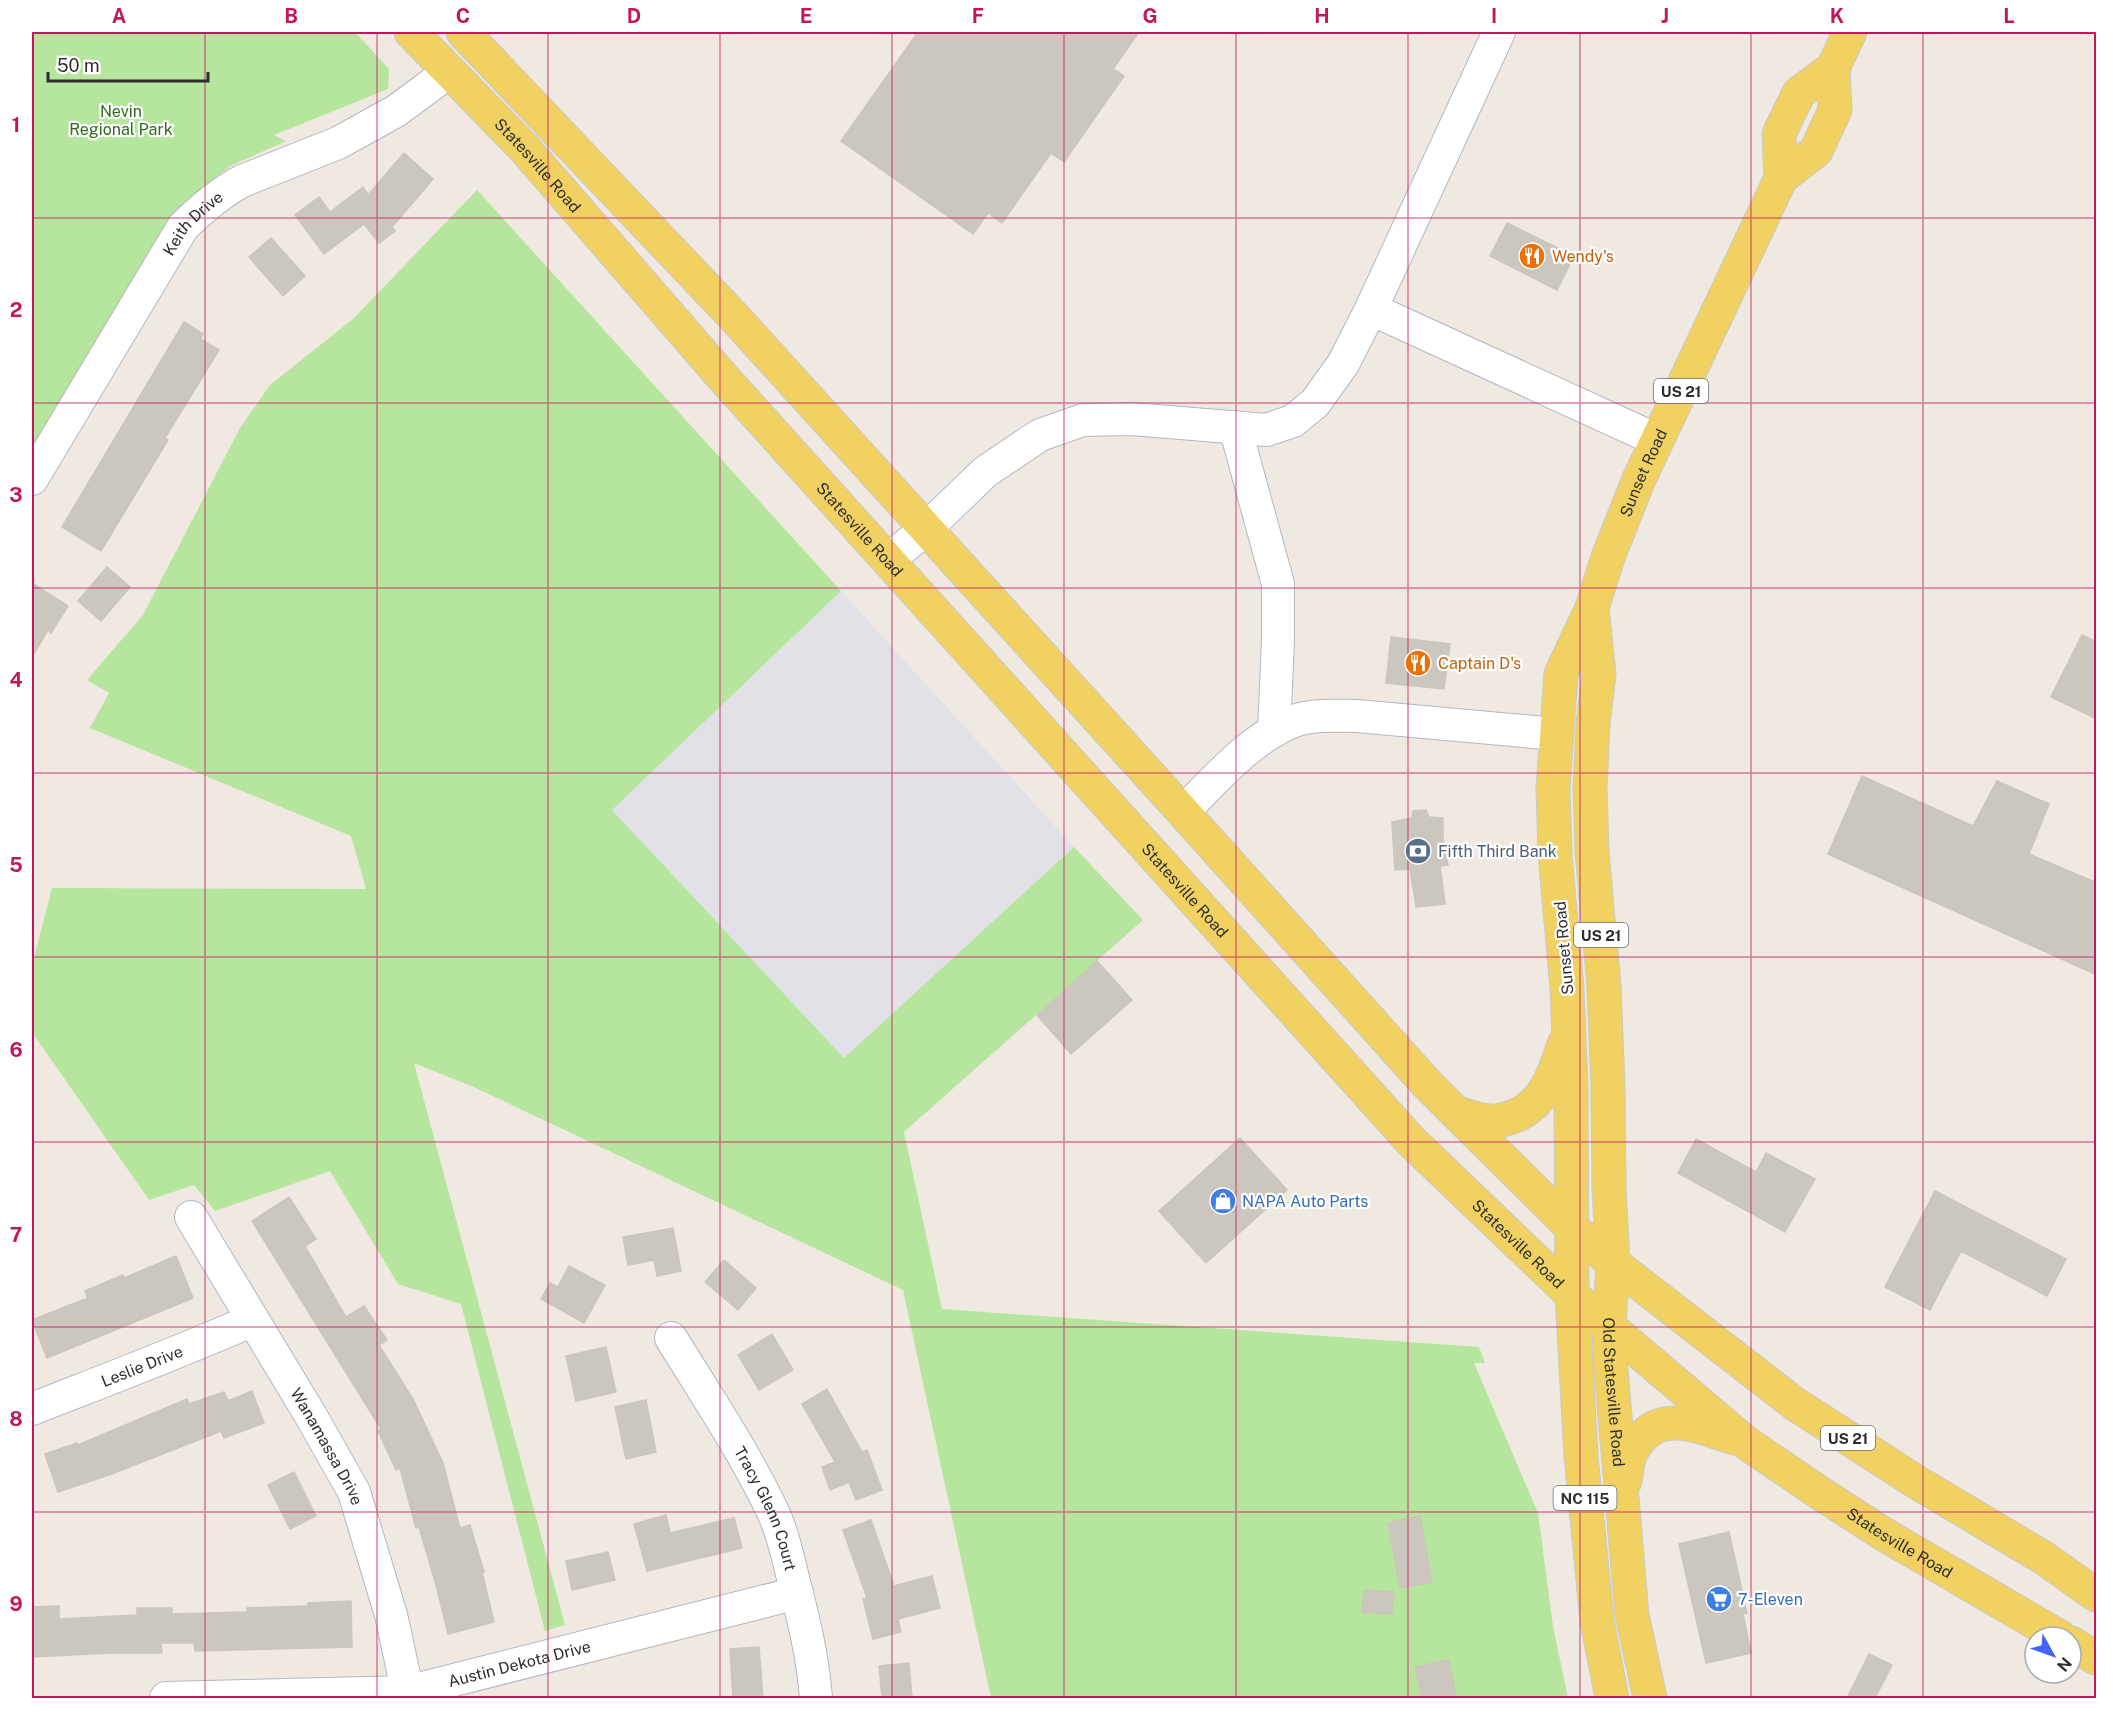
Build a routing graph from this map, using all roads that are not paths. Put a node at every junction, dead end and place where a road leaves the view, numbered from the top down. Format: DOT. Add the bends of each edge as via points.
graph roads {
  1 [pos="411,32"];
  2 [pos="463,32"];
  3 [pos="1499,32"];
  4 [pos="1850,32"];
  5 [pos="450,71"];
  6 [pos="1371,309"];
  7 [pos="1235,427"];
  8 [pos="1657,440"];
  9 [pos="32,478"];
  10 [pos="926,529"];
  11 [pos="888,560"];
  12 [pos="1592,608"];
  13 [pos="1274,731"];
  14 [pos="1556,734"];
  15 [pos="1182,812"];
  16 [pos="1569,1025"];
  17 [pos="1455,1112"];
  18 [pos="191,1217"];
  19 [pos="1571,1227"];
  20 [pos="1613,1263"];
  21 [pos="1572,1295"];
  22 [pos="253,1320"];
  23 [pos="1609,1325"];
  24 [pos="671,1338"];
  25 [pos="32,1409"];
  26 [pos="1745,1442"];
  27 [pos="1622,1497"];
  28 [pos="797,1593"];
  29 [pos="2097,1595"];
  30 [pos="2039,1625"];
  31 [pos="2083,1650"];
  32 [pos="2097,1658"];
  33 [pos="408,1695"];
  34 [pos="166,1698"];
  35 [pos="816,1698"];
  36 [pos="1612,1698"];
  37 [pos="1650,1698"];
  1 -- 5 [label="main road, Statesville Road"];
  2 -- 10 [label="main road" via="735,318"];
  3 -- 6 [label="street"];
  4 -- 8 [label="main road, Sunset Road / US 21" via="1833,68 1799,93 1779,134 1781,178"];
  5 -- 9 [label="street, Keith Drive" via="396,111 338,142 242,181 201,209 183,228"];
  5 -- 11 [label="main road, Statesville Road" via="524,148"];
  6 -- 7 [label="street" via="1343,364 1315,403 1293,421 1266,430"];
  6 -- 8 [label="street"];
  7 -- 10 [label="street" via="1132,419 1083,420 1040,435 985,472"];
  7 -- 13 [label="street" via="1278,584"];
  8 -- 12 [label="main road, Sunset Road / US 21" via="1623,516"];
  10 -- 11 [label="street"];
  10 -- 15 [label="main road"];
  11 -- 21 [label="main road, Statesville Road" via="1412,1142"];
  12 -- 14 [label="main road, Sunset Road / US 21" via="1561,674"];
  12 -- 20 [label="main road, Sunset Road / US 21" via="1599,674 1590,789 1592,852 1604,986"];
  13 -- 14 [label="street" via="1298,720 1357,716"];
  13 -- 15 [label="street" via="1243,754"];
  14 -- 16 [label="main road, Sunset Road / US 21" via="1555,855"];
  15 -- 17 [label="main road"];
  16 -- 17 [label="main road" via="1556,1069 1530,1108 1494,1122"];
  16 -- 19 [label="main road, Sunset Road / US 21"];
  17 -- 19 [label="main road"];
  18 -- 22 [label="street, Wanamassa Drive"];
  19 -- 20 [label="main road"];
  19 -- 21 [label="main road, Sunset Road / US 21"];
  20 -- 23 [label="main road, Old Statesville Road / NC 115"];
  20 -- 29 [label="main road, US 21" via="1795,1404"];
  21 -- 23 [label="main road, Statesville Road"];
  21 -- 36 [label="main road, NC 115" via="1594,1597"];
  22 -- 25 [label="street, Leslie Drive"];
  22 -- 33 [label="street, Wanamassa Drive" via="354,1492 391,1615"];
  23 -- 26 [label="main road, Statesville Road"];
  23 -- 27 [label="main road, Old Statesville Road / NC 115"];
  24 -- 28 [label="street, Tracy Glenn Court" via="774,1514"];
  26 -- 27 [label="main road" via="1697,1426 1672,1422 1656,1426 1642,1437 1630,1455"];
  26 -- 30 [label="main road, Statesville Road" via="1885,1535"];
  27 -- 37 [label="main road, Old Statesville Road / NC 115" via="1632,1615"];
  28 -- 33 [label="street, Austin Dekota Drive"];
  28 -- 35 [label="street, Tracy Glenn Court"];
  31 -- 32 [label="main road"];
  33 -- 34 [label="street, Austin Dekota Drive"];
}
